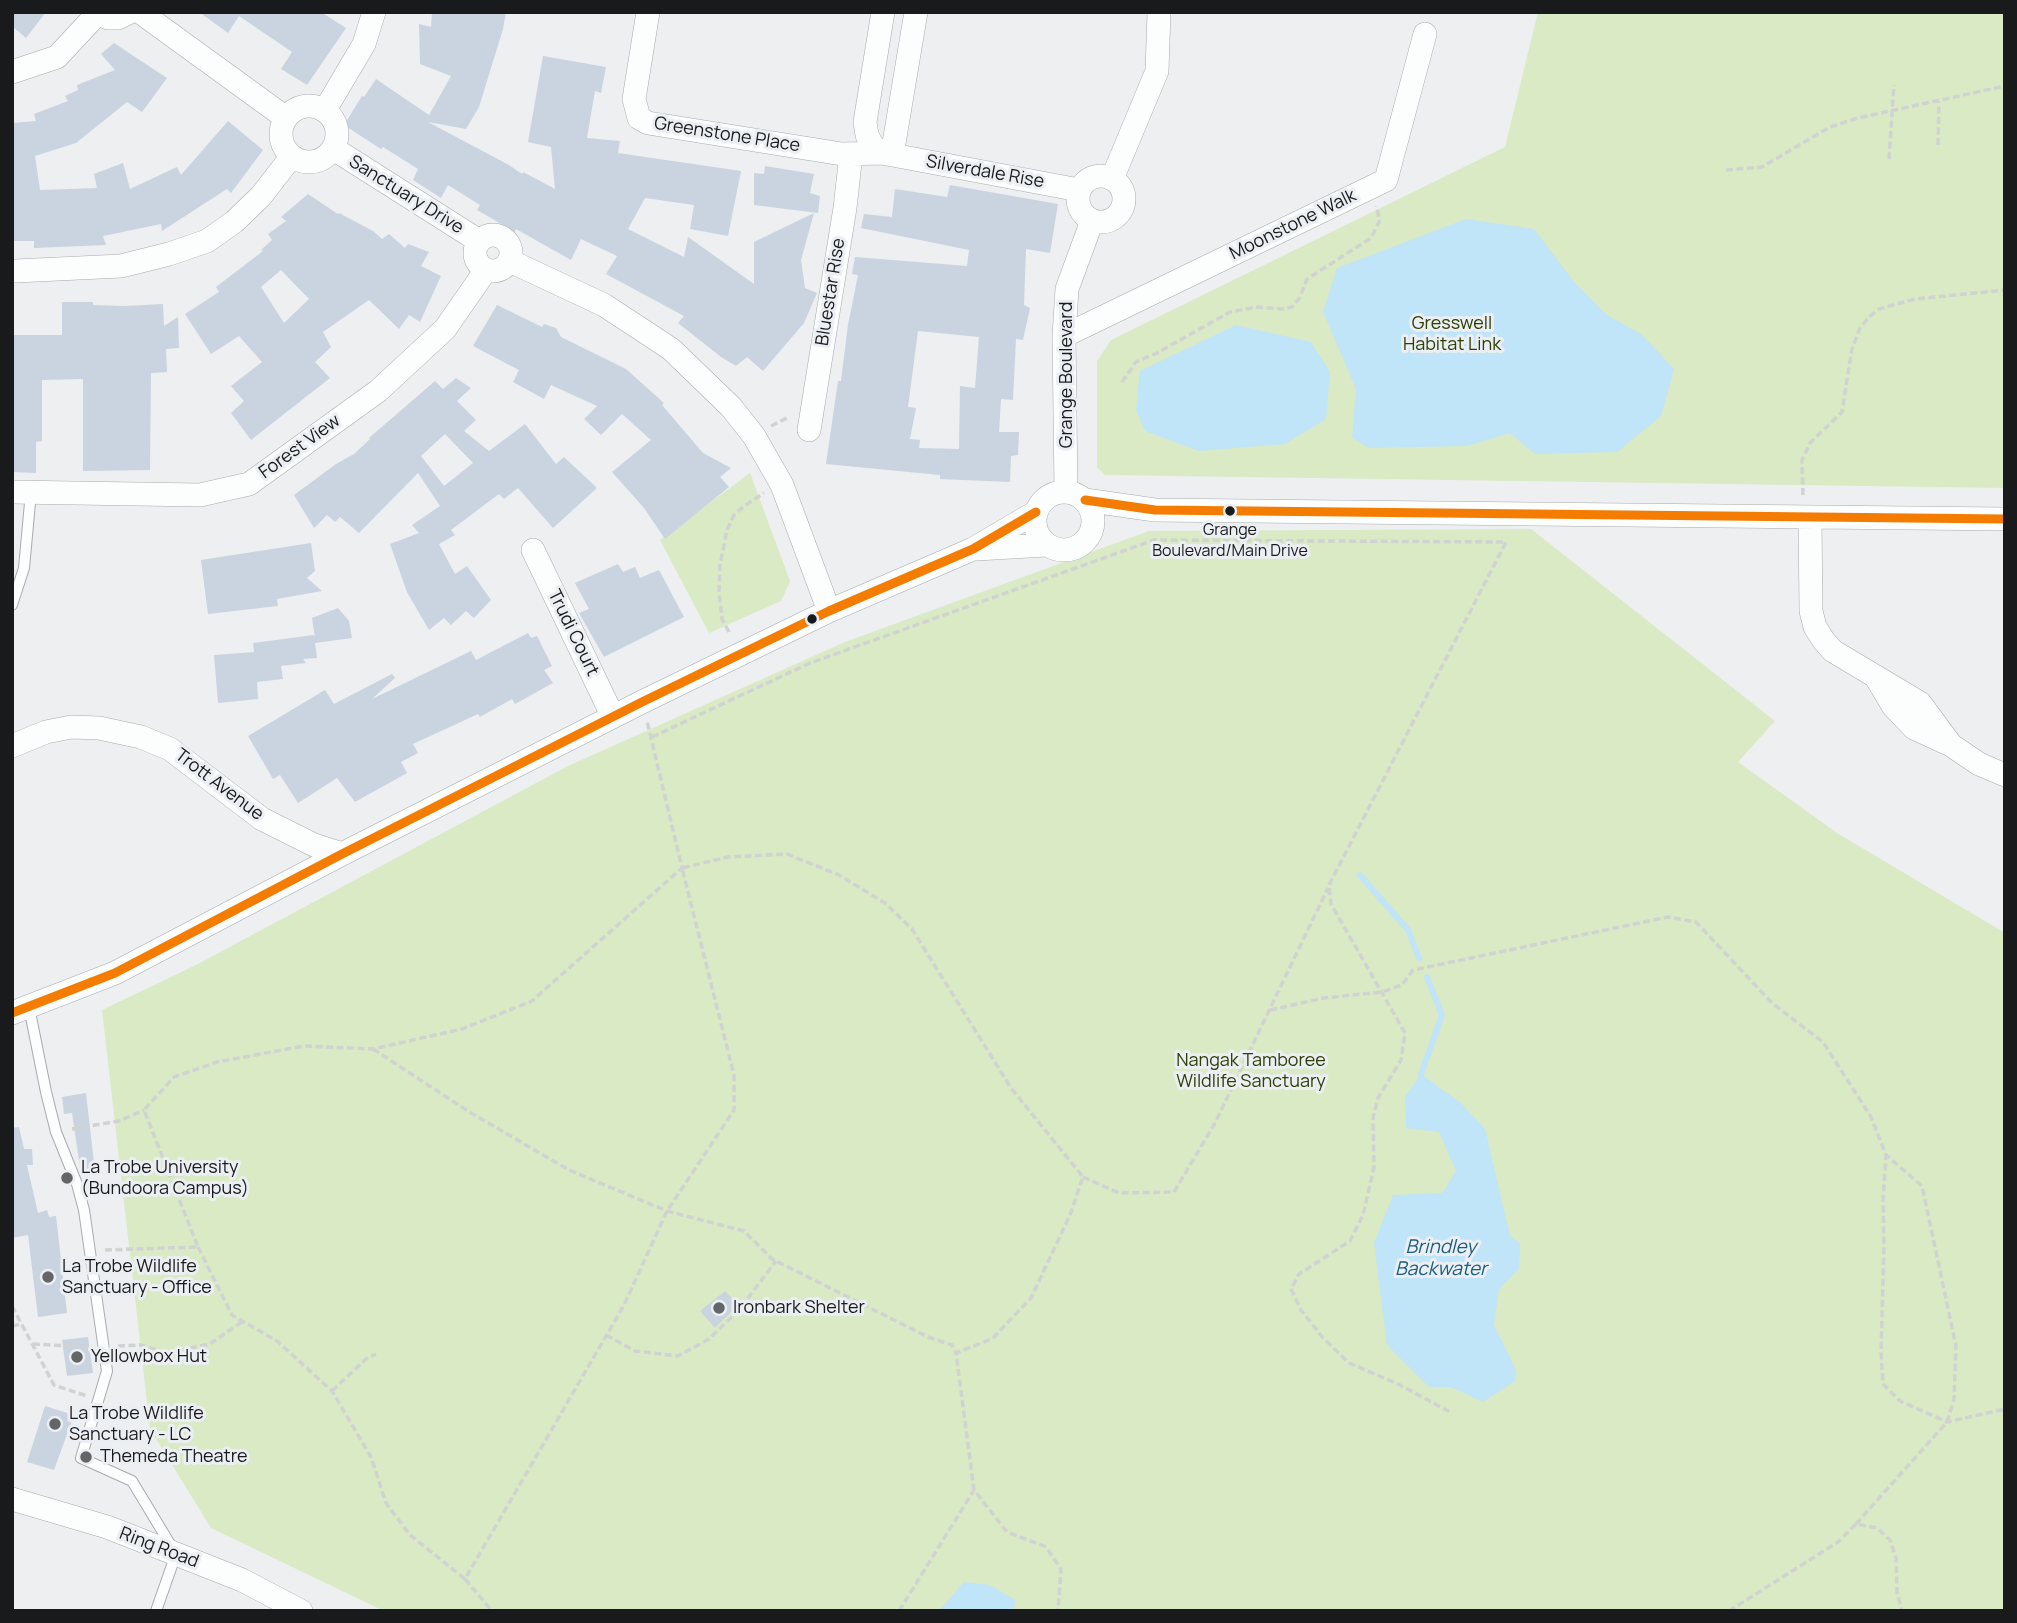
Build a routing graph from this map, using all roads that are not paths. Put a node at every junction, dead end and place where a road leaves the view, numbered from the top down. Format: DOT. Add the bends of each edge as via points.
graph roads {
  1 [pos="130,12"];
  2 [pos="140,12"];
  3 [pos="374,12"];
  4 [pos="648,12"];
  5 [pos="883,12"];
  6 [pos="916,12"];
  7 [pos="1160,12"];
  8 [pos="96,13"];
  9 [pos="1425,34"];
  10 [pos="12,72"];
  11 [pos="325,110"];
  12 [pos="286,118"];
  13 [pos="334,149"];
  14 [pos="851,154"];
  15 [pos="886,154"];
  16 [pos="292,156"];
  17 [pos="1112,179"];
  18 [pos="1079,190"];
  19 [pos="1092,221"];
  20 [pos="479,241"];
  21 [pos="510,261"];
  22 [pos="486,270"];
  23 [pos="16,271"];
  24 [pos="1064,336"];
  25 [pos="809,423"];
  26 [pos="22,492"];
  27 [pos="1075,496"];
  28 [pos="1155,510"];
  29 [pos="1036,512"];
  30 [pos="1810,517"];
  31 [pos="2005,519"];
  32 [pos="1092,529"];
  33 [pos="1046,545"];
  34 [pos="973,549"];
  35 [pos="533,550"];
  36 [pos="12,605"];
  37 [pos="829,611"];
  38 [pos="613,717"];
  39 [pos="12,746"];
  40 [pos="2005,775"];
  41 [pos="342,854"];
  42 [pos="21,1010"];
  43 [pos="12,1499"];
  44 [pos="176,1554"];
  45 [pos="156,1611"];
  46 [pos="301,1611"];
  1 -- 8 [label="street" via="108,19"];
  2 -- 12 [label="street"];
  3 -- 11 [label="street" via="364,44"];
  4 -- 14 [label="street, Greenstone Place" via="634,99 639,118"];
  5 -- 15 [label="street" via="865,122 872,145"];
  6 -- 15 [label="street"];
  7 -- 17 [label="street" via="1157,71"];
  8 -- 10 [label="street" via="57,57"];
  9 -- 24 [label="street, Moonstone Walk" via="1387,180"];
  11 -- 12 [label="street" via="302,107"];
  11 -- 13 [label="street" via="337,126"];
  12 -- 16 [label="street" via="282,139"];
  13 -- 16 [label="street" via="309,162"];
  13 -- 20 [label="street, Sanctuary Drive"];
  14 -- 15 [label="street, Greenstone Place"];
  14 -- 25 [label="street, Bluestar Rise"];
  15 -- 18 [label="street, Silverdale Rise"];
  16 -- 23 [label="street" via="261,196 206,240 121,266"];
  17 -- 18 [label="street" via="1090,178"];
  17 -- 19 [label="street" via="1122,191 1122,208 1112,219"];
  18 -- 19 [label="street" via="1080,210"];
  19 -- 24 [label="street, Grange Boulevard" via="1068,289"];
  20 -- 21 [label="street" via="491,235 503,238 511,248"];
  20 -- 22 [label="street" via="475,256"];
  21 -- 22 [label="street" via="500,270"];
  21 -- 37 [label="street" via="604,304 671,349 731,407 782,485"];
  22 -- 26 [label="street, Forest View" via="445,329 378,391 249,484 200,495"];
  24 -- 27 [label="street, Grange Boulevard"];
  26 -- 36 [label="lane" via="24,568"];
  27 -- 28 [label="street"];
  27 -- 29 [label="street" via="1048,496"];
  27 -- 32 [label="street" via="1092,513"];
  28 -- 30 [label="street"];
  28 -- 32 [label="street"];
  29 -- 33 [label="street" via="1035,530"];
  29 -- 34 [label="street"];
  30 -- 31 [label="street"];
  30 -- 40 [label="street" via="1815,627 1833,651 1877,680 1914,727"];
  32 -- 33 [label="street" via="1073,549"];
  33 -- 34 [label="street"];
  34 -- 37 [label="street"];
  35 -- 38 [label="street, Trudi Court"];
  37 -- 38 [label="street"];
  38 -- 41 [label="street"];
  39 -- 41 [label="street, Trott Avenue" via="71,727 99,727 141,737 170,749 262,819"];
  41 -- 42 [label="street" via="115,973"];
  42 -- 44 [label="lane" via="84,1210 107,1371 81,1458 132,1481"];
  43 -- 44 [label="street, Ring Road" via="107,1527"];
  44 -- 45 [label="lane"];
  44 -- 46 [label="street, Ring Road" via="242,1580"];
}
